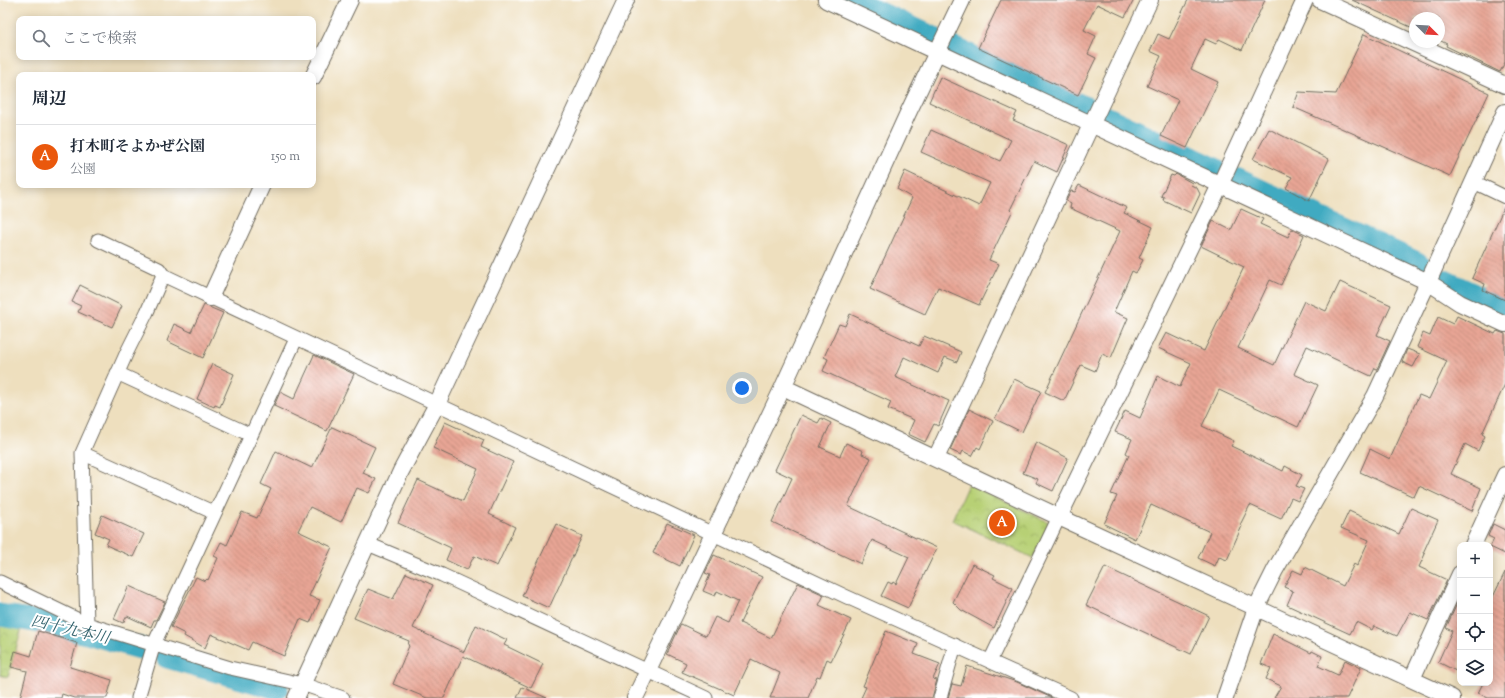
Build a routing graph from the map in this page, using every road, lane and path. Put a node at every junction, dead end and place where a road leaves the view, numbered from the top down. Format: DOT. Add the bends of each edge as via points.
graph roads {
  1 [pos="350,0"];
  2 [pos="626,0"];
  3 [pos="826,0"];
  4 [pos="962,0"];
  5 [pos="1150,0"];
  6 [pos="1305,0"];
  7 [pos="1320,0"];
  8 [pos="938,53"];
  9 [pos="316,72"];
  10 [pos="1505,85"];
  11 [pos="1505,112"];
  12 [pos="1091,125"];
  13 [pos="1474,182"];
  14 [pos="1220,185"];
  15 [pos="261,188"];
  16 [pos="1505,196"];
  17 [pos="98,240"];
  18 [pos="163,275"];
  19 [pos="1428,282"];
  20 [pos="210,298"];
  21 [pos="1505,324"];
  22 [pos="296,339"];
  23 [pos="117,373"];
  24 [pos="783,387"];
  25 [pos="437,404"];
  26 [pos="251,434"];
  27 [pos="82,453"];
  28 [pos="936,458"];
  29 [pos="1505,475"];
  30 [pos="215,513"];
  31 [pos="1060,517"];
  32 [pos="713,534"];
  33 [pos="1474,542"];
  34 [pos="368,544"];
  35 [pos="1458,578"];
  36 [pos="0,582"];
  37 [pos="1256,608"];
  38 [pos="87,624"];
  39 [pos="154,644"];
  40 [pos="955,645"];
  41 [pos="990,661"];
  42 [pos="648,672"];
  43 [pos="1412,679"];
  44 [pos="299,691"];
  45 [pos="138,698"];
  46 [pos="343,698"];
  47 [pos="635,698"];
  48 [pos="706,698"];
  49 [pos="940,698"];
  50 [pos="1071,698"];
  51 [pos="1225,698"];
  52 [pos="1452,698"];
  1 -- 9 [label="street"];
  2 -- 25 [label="street"];
  3 -- 8 [label="street"];
  4 -- 8 [label="street"];
  5 -- 12 [label="street"];
  6 -- 14 [label="street"];
  7 -- 10 [label="street"];
  8 -- 12 [label="street"];
  8 -- 24 [label="street"];
  11 -- 13 [label="street"];
  12 -- 14 [label="street"];
  12 -- 28 [label="street"];
  13 -- 16 [label="street"];
  13 -- 19 [label="street"];
  14 -- 19 [label="street"];
  14 -- 31 [label="street"];
  15 -- 20 [label="street"];
  17 -- 18 [label="street" via="159,270"];
  18 -- 20 [label="street"];
  18 -- 23 [label="street"];
  19 -- 21 [label="street" via="1460,303"];
  19 -- 37 [label="street" via="1375,396 1275,570"];
  20 -- 22 [label="street"];
  22 -- 25 [label="street"];
  22 -- 26 [label="street"];
  23 -- 26 [label="street"];
  23 -- 27 [label="street"];
  24 -- 28 [label="street"];
  24 -- 32 [label="street"];
  25 -- 32 [label="street"];
  25 -- 34 [label="street" via="401,471"];
  26 -- 30 [label="street"];
  27 -- 30 [label="street"];
  27 -- 38 [label="street"];
  28 -- 31 [label="street"];
  29 -- 33 [label="street"];
  30 -- 39 [label="street"];
  31 -- 37 [label="street"];
  31 -- 41 [label="street"];
  32 -- 40 [label="street"];
  32 -- 42 [label="street"];
  34 -- 42 [label="street"];
  34 -- 44 [label="street"];
  35 -- 43 [label="street"];
  36 -- 38 [label="street"];
  37 -- 43 [label="street"];
  37 -- 51 [label="street"];
  38 -- 39 [label="street"];
  39 -- 44 [label="street"];
  39 -- 45 [label="street"];
  40 -- 41 [label="street"];
  40 -- 49 [label="street"];
  41 -- 50 [label="street"];
  42 -- 47 [label="street"];
  42 -- 48 [label="street"];
  43 -- 52 [label="street"];
  44 -- 46 [label="street"];
}
